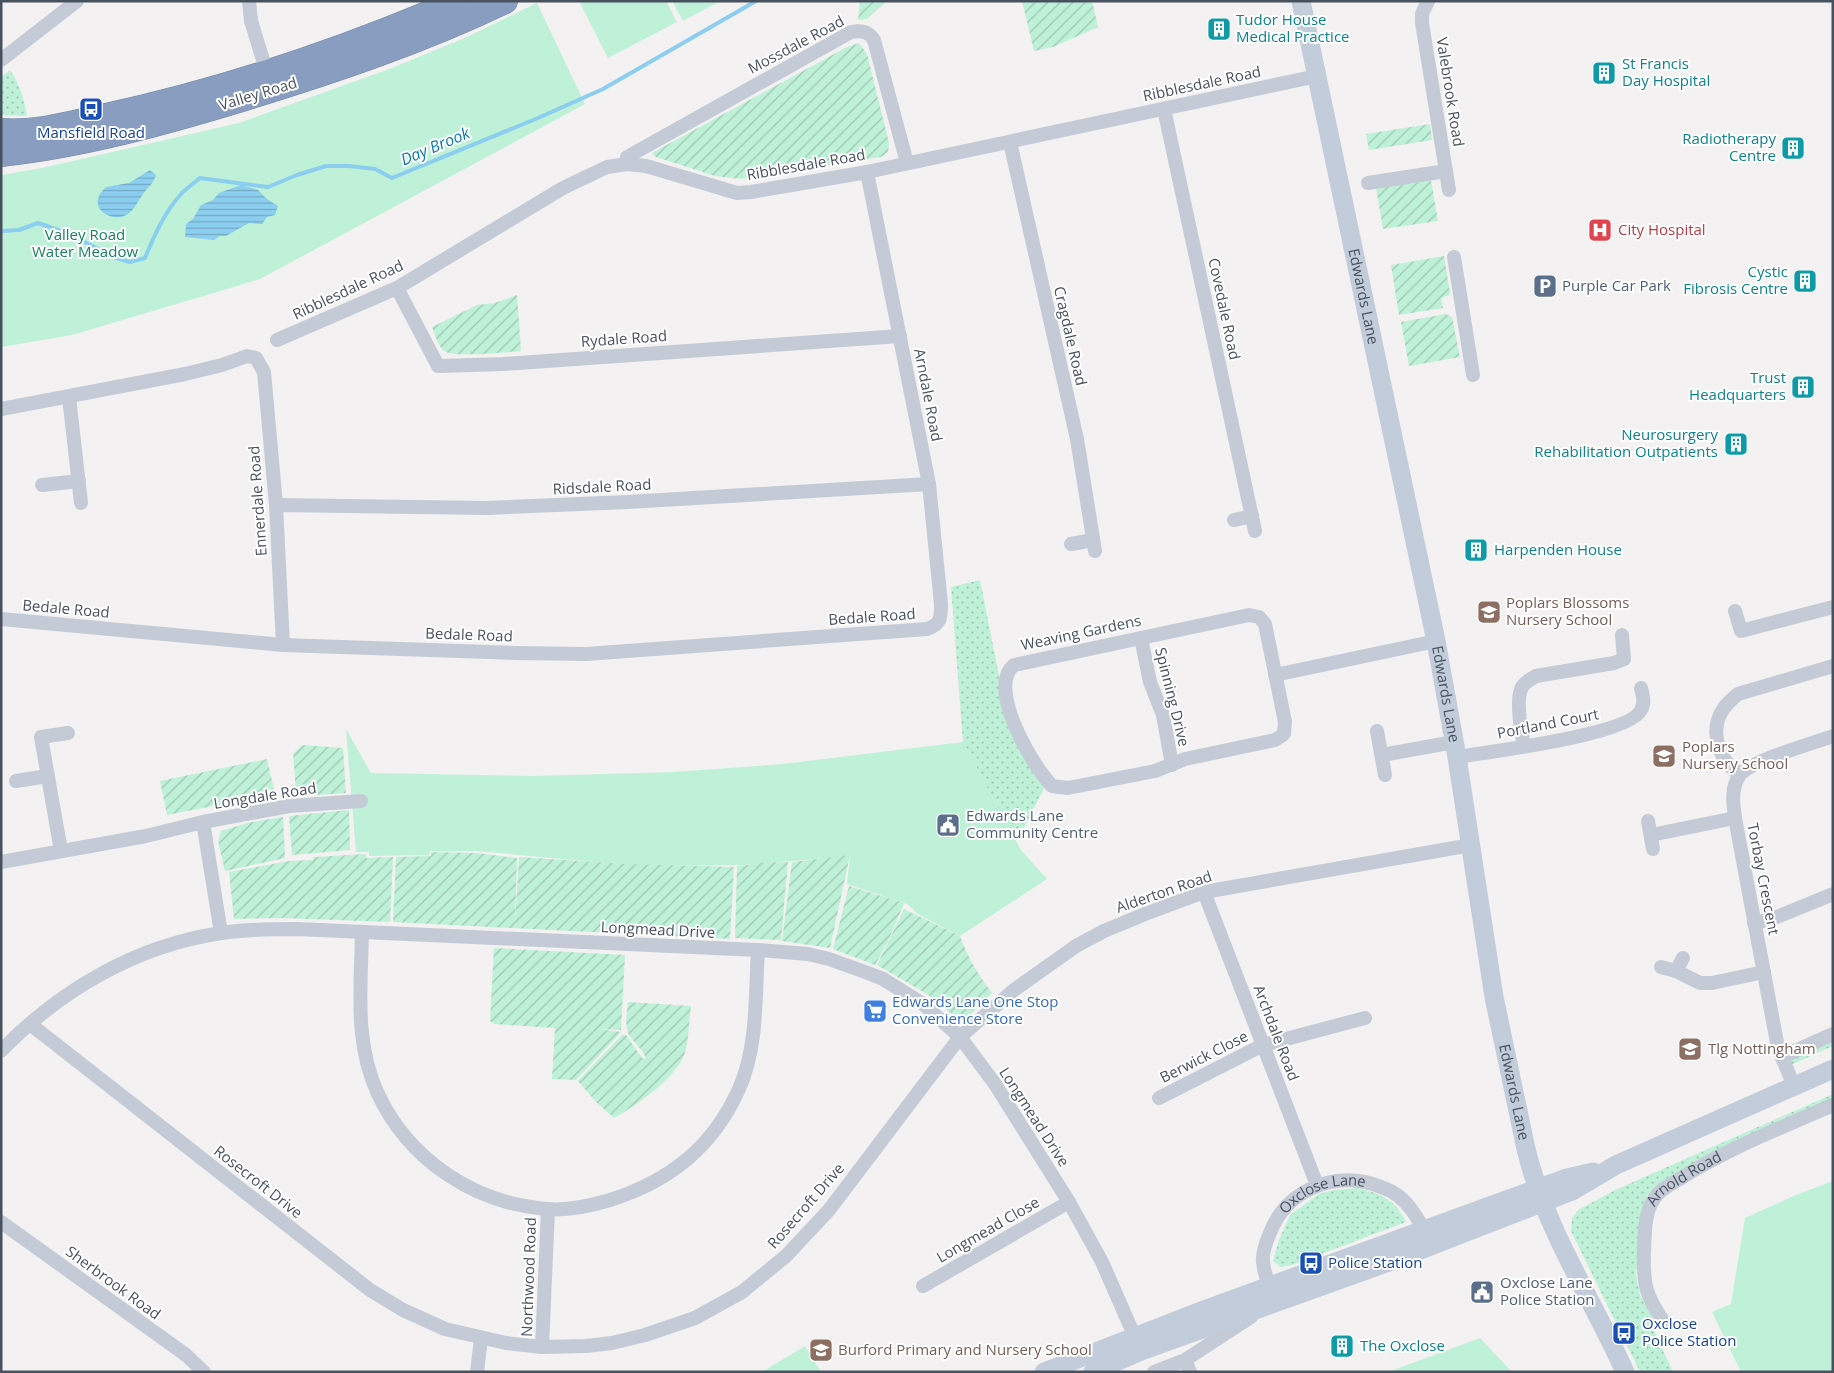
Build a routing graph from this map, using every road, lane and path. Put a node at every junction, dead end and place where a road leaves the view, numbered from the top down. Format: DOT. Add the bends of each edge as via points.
graph roads {
  1 [pos="77,1"];
  2 [pos="249,1"];
  3 [pos="458,1"];
  4 [pos="1301,1"];
  5 [pos="1428,1"];
  6 [pos="500,2"];
  7 [pos="1,60"];
  8 [pos="1317,76"];
  9 [pos="269,81"];
  10 [pos="1164,108"];
  11 [pos="1,131"];
  12 [pos="1010,142"];
  13 [pos="1,154"];
  14 [pos="907,163"];
  15 [pos="627,164"];
  16 [pos="1446,171"];
  17 [pos="867,172"];
  18 [pos="1368,183"];
  19 [pos="1449,190"];
  20 [pos="1454,257"];
  21 [pos="396,288"];
  22 [pos="900,336"];
  23 [pos="278,340"];
  24 [pos="1473,375"];
  25 [pos="68,397"];
  26 [pos="1,409"];
  27 [pos="79,481"];
  28 [pos="929,484"];
  29 [pos="42,485"];
  30 [pos="82,503"];
  31 [pos="276,505"];
  32 [pos="1252,516"];
  33 [pos="1234,520"];
  34 [pos="1255,531"];
  35 [pos="1071,544"];
  36 [pos="1833,607"];
  37 [pos="1735,611"];
  38 [pos="1,619"];
  39 [pos="936,626"];
  40 [pos="1622,635"];
  41 [pos="1141,638"];
  42 [pos="1436,641"];
  43 [pos="283,645"];
  44 [pos="1833,666"];
  45 [pos="1275,675"];
  46 [pos="1641,688"];
  47 [pos="1377,731"];
  48 [pos="68,733"];
  49 [pos="1833,736"];
  50 [pos="1524,746"];
  51 [pos="1455,750"];
  52 [pos="1382,755"];
  53 [pos="1172,765"];
  54 [pos="1740,774"];
  55 [pos="1385,775"];
  56 [pos="48,776"];
  57 [pos="16,781"];
  58 [pos="361,801"];
  59 [pos="1735,818"];
  60 [pos="1648,821"];
  61 [pos="203,822"];
  62 [pos="1471,845"];
  63 [pos="61,851"];
  64 [pos="1,862"];
  65 [pos="1204,892"];
  66 [pos="1833,894"];
  67 [pos="1754,923"];
  68 [pos="362,932"];
  69 [pos="221,933"];
  70 [pos="758,950"];
  71 [pos="1683,958"];
  72 [pos="1661,967"];
  73 [pos="1676,971"];
  74 [pos="1764,972"];
  75 [pos="1365,1018"];
  76 [pos="30,1024"];
  77 [pos="1833,1034"];
  78 [pos="960,1037"];
  79 [pos="1263,1045"];
  80 [pos="1,1051"];
  81 [pos="1782,1057"];
  82 [pos="1833,1069"];
  83 [pos="1794,1086"];
  84 [pos="1159,1098"];
  85 [pos="1833,1105"];
  86 [pos="1317,1185"];
  87 [pos="1540,1196"];
  88 [pos="1069,1202"];
  89 [pos="548,1209"];
  90 [pos="1,1222"];
  91 [pos="1429,1238"];
  92 [pos="923,1286"];
  93 [pos="1272,1294"];
  94 [pos="1664,1322"];
  95 [pos="482,1338"];
  96 [pos="1138,1344"];
  97 [pos="542,1347"];
  98 [pos="1188,1366"];
  99 [pos="204,1372"];
  100 [pos="477,1372"];
  101 [pos="1044,1372"];
  102 [pos="1093,1372"];
  103 [pos="1154,1372"];
  104 [pos="1625,1372"];
  1 -- 7 [label="street"];
  2 -- 9 [label="street" via="251,21"];
  3 -- 9 [label="highway, Valley Road"];
  4 -- 8 [label="street, Edwards Lane"];
  5 -- 16 [label="street, Valebrook Road" via="1422,23"];
  6 -- 9 [label="highway, Valley Road" via="382,52"];
  8 -- 10 [label="street, Ribblesdale Road"];
  8 -- 42 [label="street, Edwards Lane"];
  9 -- 11 [label="highway, Valley Road" via="38,130"];
  9 -- 13 [label="highway, Valley Road" via="204,111 116,134"];
  10 -- 12 [label="street, Ribblesdale Road"];
  10 -- 32 [label="street, Covedale Road"];
  12 -- 14 [label="street, Ribblesdale Road"];
  12 -- 35 [label="street, Cragdale Road" via="1077,439 1094,545"];
  14 -- 15 [label="street, Mossdale Road" via="874,40 870,34 857,31 627,156"];
  14 -- 17 [label="street, Ribblesdale Road"];
  15 -- 17 [label="street, Ribblesdale Road" via="646,166 736,193"];
  15 -- 21 [label="street, Ribblesdale Road" via="607,167 563,188"];
  16 -- 18 [label="street"];
  16 -- 19 [label="street, Valebrook Road"];
  17 -- 22 [label="street, Arndale Road"];
  20 -- 24 [label="street" via="1455,304"];
  21 -- 22 [label="street, Rydale Road" via="438,366"];
  21 -- 23 [label="street, Ribblesdale Road"];
  22 -- 28 [label="street, Arndale Road"];
  25 -- 26 [label="street"];
  25 -- 27 [label="street"];
  25 -- 31 [label="street, Ennerdale Road" via="185,374 246,356 256,358 264,372"];
  27 -- 29 [label="street"];
  27 -- 30 [label="street"];
  28 -- 31 [label="street, Ridsdale Road" via="487,508"];
  28 -- 39 [label="street, Arndale Road" via="941,604 941,616"];
  31 -- 43 [label="street, Ennerdale Road"];
  32 -- 33 [label="street"];
  32 -- 34 [label="street, Covedale Road"];
  36 -- 37 [label="street" via="1741,631"];
  38 -- 43 [label="street, Bedale Road"];
  39 -- 43 [label="street, Bedale Road" via="586,654"];
  40 -- 50 [label="street" via="1624,659 1528,680 1521,688 1519,720"];
  41 -- 45 [label="street, Weaving Gardens" via="1249,615 1259,617 1265,624"];
  41 -- 53 [label="street, Spinning Drive" via="1150,682 1163,714"];
  41 -- 53 [label="street, Weaving Gardens" via="1014,665 1008,669 1005,681 1010,717 1042,776 1052,786 1068,788"];
  42 -- 45 [label="street"];
  42 -- 51 [label="street, Edwards Lane"];
  44 -- 54 [label="street" via="1738,694 1728,703 1721,712 1717,737 1720,753 1727,764"];
  45 -- 53 [label="street, Weaving Gardens" via="1285,722 1284,734 1275,740"];
  46 -- 50 [label="street, Portland Court" via="1646,715 1585,735"];
  47 -- 52 [label="street"];
  48 -- 56 [label="street" via="41,737"];
  49 -- 54 [label="street" via="1755,764"];
  50 -- 51 [label="street, Portland Court"];
  51 -- 52 [label="street, Portland Court"];
  51 -- 62 [label="street, Edwards Lane"];
  52 -- 55 [label="street"];
  54 -- 59 [label="street, Torbay Crescent" via="1733,799"];
  56 -- 57 [label="street"];
  56 -- 63 [label="street"];
  58 -- 61 [label="street, Longdale Road" via="289,806"];
  59 -- 60 [label="street" via="1652,842"];
  59 -- 67 [label="street, Torbay Crescent"];
  61 -- 63 [label="street, Longdale Road"];
  61 -- 69 [label="street, Longdale Road"];
  62 -- 65 [label="street, Alderton Road"];
  62 -- 87 [label="street, Edwards Lane" via="1494,997 1526,1149"];
  63 -- 64 [label="street, Longdale Road"];
  65 -- 78 [label="street, Alderton Road" via="1104,931 1076,946 1014,990"];
  65 -- 79 [label="street, Archdale Road"];
  66 -- 67 [label="street"];
  67 -- 74 [label="street, Torbay Crescent"];
  68 -- 69 [label="street, Longmead Drive" via="261,929"];
  68 -- 70 [label="street, Longmead Drive"];
  68 -- 89 [label="street" via="360,1009 364,1047 378,1093 388,1112 415,1148 457,1182 487,1196"];
  69 -- 76 [label="street, Longmead Drive" via="174,944 114,966 80,985"];
  70 -- 78 [label="street, Longmead Drive" via="808,954 883,979 923,1004"];
  70 -- 89 [label="street" via="749,1062 723,1118 697,1151 666,1177 627,1195 590,1206"];
  71 -- 73 [label="street"];
  72 -- 73 [label="street"];
  73 -- 74 [label="street" via="1700,983"];
  74 -- 81 [label="street, Torbay Crescent"];
  75 -- 79 [label="street, Berwick Close"];
  76 -- 80 [label="street, Longmead Drive"];
  76 -- 95 [label="street, Rosecroft Drive" via="370,1290 403,1310 445,1329"];
  77 -- 81 [label="street"];
  78 -- 88 [label="street, Longmead Drive" via="1005,1099"];
  78 -- 97 [label="street, Rosecroft Drive" via="828,1210 786,1256 742,1292 695,1318 645,1335 612,1343"];
  79 -- 84 [label="street, Berwick Close"];
  79 -- 86 [label="street, Archdale Road"];
  81 -- 83 [label="street, Torbay Crescent"];
  82 -- 83 [label="street"];
  83 -- 87 [label="street" via="1616,1166 1572,1192"];
  85 -- 94 [label="street, Arnold Road" via="1716,1159 1687,1174 1655,1197 1648,1212 1643,1275 1645,1288"];
  86 -- 91 [label="street, Oxclose Lane" via="1349,1180 1379,1186 1397,1194 1412,1209"];
  86 -- 93 [label="street, Oxclose Lane" via="1284,1208 1273,1225 1263,1261"];
  87 -- 91 [label="street"];
  87 -- 104 [label="street, Edwards Lane"];
  88 -- 92 [label="street, Longmead Close"];
  88 -- 96 [label="street, Longmead Drive" via="1102,1262"];
  89 -- 97 [label="street, Northwood Road"];
  90 -- 99 [label="street, Sherbrook Road"];
  91 -- 93 [label="street"];
  93 -- 96 [label="street"];
  93 -- 98 [label="street"];
  95 -- 97 [label="street, Rosecroft Drive"];
  95 -- 100 [label="street"];
  96 -- 101 [label="street"];
  96 -- 102 [label="street"];
  98 -- 103 [label="street"];
}
